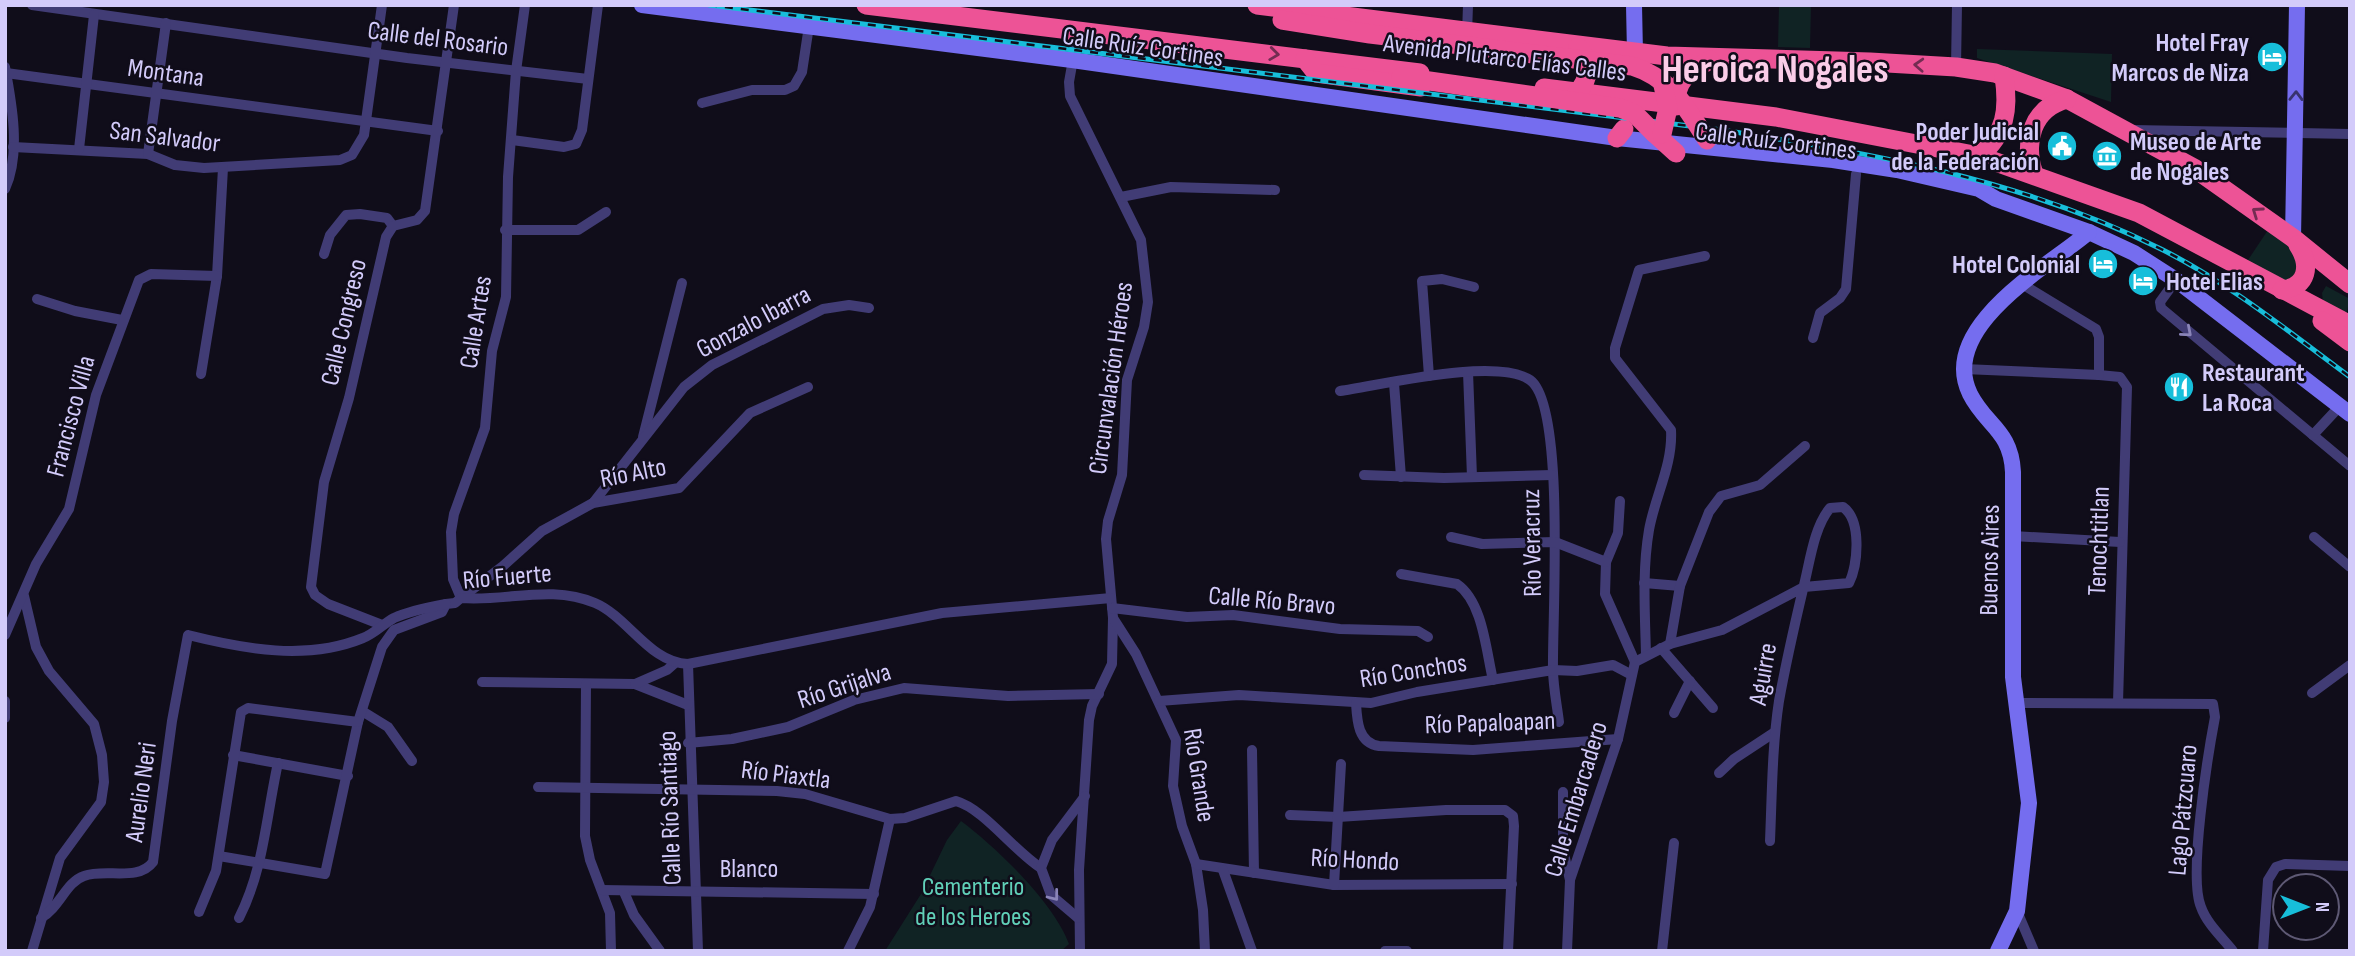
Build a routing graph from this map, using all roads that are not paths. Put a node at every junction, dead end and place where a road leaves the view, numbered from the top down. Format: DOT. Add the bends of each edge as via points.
graph roads {
  1 [pos="32,5"];
  2 [pos="382,5"];
  3 [pos="454,5"];
  4 [pos="525,5"];
  5 [pos="598,5"];
  6 [pos="642,5"];
  7 [pos="866,5"];
  8 [pos="998,5"];
  9 [pos="1247,5"];
  10 [pos="1257,5"];
  11 [pos="1468,5"];
  12 [pos="1634,5"];
  13 [pos="1957,5"];
  14 [pos="2298,5"];
  15 [pos="949,9"];
  16 [pos="1308,9"];
  17 [pos="94,15"];
  18 [pos="166,23"];
  19 [pos="1021,24"];
  20 [pos="809,26"];
  21 [pos="1078,31"];
  22 [pos="1467,34"];
  23 [pos="1578,47"];
  24 [pos="375,53"];
  25 [pos="1634,53"];
  26 [pos="1667,56"];
  27 [pos="1304,58"];
  28 [pos="1711,59"];
  29 [pos="1072,60"];
  30 [pos="447,63"];
  31 [pos="1956,67"];
  32 [pos="6,70"];
  33 [pos="516,71"];
  34 [pos="2004,76"];
  35 [pos="1661,78"];
  36 [pos="589,79"];
  37 [pos="86,84"];
  38 [pos="1577,92"];
  39 [pos="157,95"];
  40 [pos="2067,99"];
  41 [pos="702,103"];
  42 [pos="1676,106"];
  43 [pos="367,123"];
  44 [pos="1640,130"];
  45 [pos="2128,130"];
  46 [pos="438,131"];
  47 [pos="2296,132"];
  48 [pos="2350,134"];
  49 [pos="512,140"];
  50 [pos="1709,143"];
  51 [pos="13,147"];
  52 [pos="79,149"];
  53 [pos="1676,153"];
  54 [pos="148,155"];
  55 [pos="1979,156"];
  56 [pos="223,168"];
  57 [pos="1856,174"];
  58 [pos="2034,174"];
  59 [pos="5,189"];
  60 [pos="1275,190"];
  61 [pos="1121,197"];
  62 [pos="1996,199"];
  63 [pos="606,212"];
  64 [pos="393,226"];
  65 [pos="505,230"];
  66 [pos="2089,232"];
  67 [pos="2294,239"];
  68 [pos="324,254"];
  69 [pos="1704,256"];
  70 [pos="217,276"];
  71 [pos="2176,280"];
  72 [pos="682,283"];
  73 [pos="2022,284"];
  74 [pos="2350,284"];
  75 [pos="1474,287"];
  76 [pos="2282,290"];
  77 [pos="37,299"];
  78 [pos="869,308"];
  79 [pos="2338,317"];
  80 [pos="122,320"];
  81 [pos="2350,332"];
  82 [pos="1813,338"];
  83 [pos="2350,342"];
  84 [pos="1964,369"];
  85 [pos="1468,372"];
  86 [pos="201,374"];
  87 [pos="2099,374"];
  88 [pos="1429,376"];
  89 [pos="1394,383"];
  90 [pos="808,387"];
  91 [pos="1340,391"];
  92 [pos="2345,410"];
  93 [pos="2313,435"];
  94 [pos="643,440"];
  95 [pos="1805,446"];
  96 [pos="2350,466"];
  97 [pos="1364,474"];
  98 [pos="1552,475"];
  99 [pos="1401,477"];
  100 [pos="1472,477"];
  101 [pos="1620,501"];
  102 [pos="593,503"];
  103 [pos="2013,536"];
  104 [pos="1451,537"];
  105 [pos="2314,537"];
  106 [pos="1555,541"];
  107 [pos="2120,542"];
  108 [pos="1606,562"];
  109 [pos="2350,567"];
  110 [pos="1401,575"];
  111 [pos="1644,583"];
  112 [pos="1680,586"];
  113 [pos="1804,587"];
  114 [pos="24,596"];
  115 [pos="461,598"];
  116 [pos="446,604"];
  117 [pos="1112,608"];
  118 [pos="382,625"];
  119 [pos="5,635"];
  120 [pos="1428,637"];
  121 [pos="1665,646"];
  122 [pos="1646,655"];
  123 [pos="1635,662"];
  124 [pos="675,663"];
  125 [pos="688,664"];
  126 [pos="2350,665"];
  127 [pos="1553,670"];
  128 [pos="1630,674"];
  129 [pos="1493,680"];
  130 [pos="1690,681"];
  131 [pos="482,682"];
  132 [pos="586,684"];
  133 [pos="635,684"];
  134 [pos="2312,693"];
  135 [pos="1099,694"];
  136 [pos="5,701"];
  137 [pos="1159,701"];
  138 [pos="1356,703"];
  139 [pos="2015,703"];
  140 [pos="2118,704"];
  141 [pos="688,705"];
  142 [pos="1713,708"];
  143 [pos="1674,713"];
  144 [pos="360,716"];
  145 [pos="5,718"];
  146 [pos="1559,722"];
  147 [pos="1775,732"];
  148 [pos="1618,739"];
  149 [pos="688,743"];
  150 [pos="1252,750"];
  151 [pos="233,755"];
  152 [pos="412,761"];
  153 [pos="278,763"];
  154 [pos="1341,764"];
  155 [pos="1719,773"];
  156 [pos="348,776"];
  157 [pos="538,787"];
  158 [pos="585,788"];
  159 [pos="690,788"];
  160 [pos="1563,792"];
  161 [pos="1085,796"];
  162 [pos="1290,815"];
  163 [pos="1338,817"];
  164 [pos="890,819"];
  165 [pos="1770,841"];
  166 [pos="1674,843"];
  167 [pos="219,856"];
  168 [pos="261,862"];
  169 [pos="1196,864"];
  170 [pos="2350,866"];
  171 [pos="1041,868"];
  172 [pos="1223,870"];
  173 [pos="1254,873"];
  174 [pos="1570,880"];
  175 [pos="1512,884"];
  176 [pos="1334,885"];
  177 [pos="602,890"];
  178 [pos="695,891"];
  179 [pos="624,892"];
  180 [pos="874,894"];
  181 [pos="2017,911"];
  182 [pos="199,912"];
  183 [pos="41,918"];
  184 [pos="239,918"];
  185 [pos="1078,918"];
  186 [pos="1078,949"];
  187 [pos="32,951"];
  188 [pos="611,951"];
  189 [pos="660,951"];
  190 [pos="698,951"];
  191 [pos="848,951"];
  192 [pos="1205,951"];
  193 [pos="1252,951"];
  194 [pos="1385,951"];
  195 [pos="1407,951"];
  196 [pos="1508,951"];
  197 [pos="1567,951"];
  198 [pos="1662,951"];
  199 [pos="1998,951"];
  200 [pos="2034,951"];
  201 [pos="2233,951"];
  202 [pos="2263,951"];
  1 -- 17 [label="street, Calle del Rosario"];
  2 -- 24 [label="street"];
  3 -- 30 [label="street"];
  4 -- 33 [label="street, Calle Artes"];
  5 -- 36 [label="street"];
  6 -- 20 [label="street, Calle Ruíz Cortines"];
  7 -- 15 [label="highway, Avenida Plutarco Elías Calles"];
  8 -- 19 [label="highway"];
  9 -- 35 [label="highway, bridge" via="1282,20 1614,63"];
  10 -- 16 [label="highway"];
  11 -- 22 [label="street"];
  12 -- 25 [label="street"];
  13 -- 31 [label="street"];
  47 -- 14 [label="street, one-way"];
  15 -- 19 [label="highway, Avenida Plutarco Elías Calles"];
  16 -- 22 [label="highway"];
  17 -- 18 [label="street, Calle del Rosario"];
  17 -- 37 [label="street"];
  18 -- 24 [label="street, Calle del Rosario"];
  18 -- 39 [label="street"];
  19 -- 21 [label="highway, Avenida Plutarco Elías Calles"];
  20 -- 29 [label="street, Calle Ruíz Cortines"];
  20 -- 41 [label="street" via="802,72 794,86 752,90"];
  21 -- 27 [label="highway, Avenida Plutarco Elías Calles, one-way"];
  21 -- 29 [label="street, Circunvalación Héroes"];
  22 -- 23 [label="highway"];
  23 -- 25 [label="highway"];
  23 -- 38 [label="highway" via="1587,71"];
  24 -- 30 [label="street, Calle del Rosario"];
  24 -- 43 [label="street"];
  25 -- 26 [label="highway"];
  26 -- 28 [label="highway"];
  26 -- 44 [label="highway"];
  27 -- 38 [label="highway, Avenida Plutarco Elías Calles"];
  27 -- 44 [label="highway, bridge"];
  27 -- 83 [label="highway" via="1316,73 1358,80 1685,117 1723,116 1826,130 1971,161 2098,204 2153,229 2306,310"];
  31 -- 28 [label="highway, one-way"];
  28 -- 42 [label="highway" via="1684,76"];
  29 -- 44 [label="street, Calle Ruíz Cortines"];
  29 -- 61 [label="street, Circunvalación Héroes" via="1070,96"];
  30 -- 33 [label="street, Calle del Rosario"];
  30 -- 46 [label="street"];
  31 -- 34 [label="highway"];
  32 -- 37 [label="street, Montana"];
  32 -- 51 [label="street"];
  33 -- 36 [label="street, Calle del Rosario"];
  33 -- 49 [label="street, Calle Artes"];
  34 -- 40 [label="highway"];
  34 -- 55 [label="highway" via="2004,121 1998,136"];
  35 -- 44 [label="highway, bridge" via="1668,99 1667,118"];
  35 -- 50 [label="highway, bridge" via="1683,101"];
  36 -- 49 [label="street" via="576,144 564,147"];
  37 -- 39 [label="street, Montana"];
  37 -- 52 [label="street"];
  38 -- 44 [label="highway, Avenida Plutarco Elías Calles"];
  39 -- 43 [label="street, Montana"];
  39 -- 54 [label="street"];
  40 -- 45 [label="highway"];
  40 -- 58 [label="highway" via="2047,106 2038,117 2028,149"];
  42 -- 44 [label="highway, Avenida Plutarco Elías Calles"];
  42 -- 55 [label="highway, Avenida Plutarco Elías Calles" via="1776,117"];
  43 -- 46 [label="street, Montana"];
  43 -- 56 [label="street, San Salvador" via="359,146 340,160"];
  44 -- 50 [label="street, Calle Ruíz Cortines"];
  44 -- 53 [label="highway"];
  45 -- 47 [label="street"];
  67 -- 45 [label="highway, one-way" via="2194,168"];
  46 -- 64 [label="street" via="425,211 417,220"];
  47 -- 48 [label="street"];
  47 -- 67 [label="street"];
  49 -- 65 [label="street, Calle Artes"];
  50 -- 62 [label="street, Calle Ruíz Cortines" via="1897,170 1979,189"];
  51 -- 52 [label="street, San Salvador"];
  51 -- 59 [label="street"];
  52 -- 54 [label="street, San Salvador"];
  53 -- 57 [label="street, Calle Ruíz Cortines"];
  54 -- 56 [label="street, San Salvador" via="190,168"];
  55 -- 58 [label="highway, Avenida Plutarco Elías Calles"];
  56 -- 70 [label="street"];
  57 -- 62 [label="street, Calle Ruíz Cortines"];
  57 -- 82 [label="street" via="1846,289 1819,313"];
  58 -- 76 [label="highway, Avenida Plutarco Elías Calles" via="2139,213"];
  60 -- 61 [label="street" via="1171,187"];
  61 -- 117 [label="street, Circunvalación Héroes" via="1141,240 1148,302 1127,380 1122,474 1106,539"];
  62 -- 66 [label="street, Calle Ruíz Cortines"];
  63 -- 65 [label="street" via="578,230"];
  64 -- 68 [label="street" via="387,218 346,215 330,235"];
  64 -- 118 [label="street, Calle Congreso" via="386,237 349,398 324,482 311,587 328,604"];
  65 -- 115 [label="street, Calle Artes" via="506,297 492,351 485,428 451,532 453,579"];
  66 -- 71 [label="street, Calle Ruíz Cortines" via="2117,243"];
  66 -- 73 [label="street"];
  67 -- 74 [label="highway"];
  67 -- 76 [label="highway" via="2305,257 2305,275 2296,287"];
  69 -- 111 [label="street" via="1639,270 1615,348 1617,363 1671,429 1667,468 1648,534"];
  70 -- 80 [label="street, Francisco Villa" via="145,275"];
  70 -- 86 [label="street"];
  71 -- 92 [label="street, Calle Ruíz Cortines"];
  71 -- 93 [label="street, one-way" via="2160,302 2161,308"];
  72 -- 94 [label="street"];
  73 -- 84 [label="street" via="1986,316 1968,349"];
  73 -- 87 [label="street" via="2096,329"];
  75 -- 88 [label="street" via="1442,279 1422,281"];
  76 -- 79 [label="highway, Avenida Plutarco Elías Calles"];
  77 -- 80 [label="street"];
  78 -- 94 [label="street, Gonzalo Ibarra" via="823,309 724,357 684,387"];
  79 -- 81 [label="highway, Avenida Plutarco Elías Calles"];
  80 -- 114 [label="street, Francisco Villa" via="96,396 69,509 44,549"];
  84 -- 87 [label="street"];
  84 -- 103 [label="street, Buenos Aires" via="1968,391 2005,437 2010,451"];
  85 -- 88 [label="street"];
  85 -- 98 [label="street, Río Veracruz" via="1517,375 1534,383 1549,426"];
  85 -- 100 [label="street"];
  87 -- 107 [label="street, Tenochtitlan" via="2118,376 2125,382"];
  88 -- 89 [label="street"];
  89 -- 91 [label="street"];
  89 -- 99 [label="street"];
  90 -- 102 [label="street, Río Alto" via="750,413 679,488"];
  92 -- 93 [label="street"];
  93 -- 96 [label="street"];
  94 -- 102 [label="street, Gonzalo Ibarra"];
  95 -- 112 [label="street" via="1760,485 1721,496 1709,512"];
  97 -- 99 [label="street"];
  98 -- 100 [label="street"];
  98 -- 106 [label="street, Río Veracruz"];
  99 -- 100 [label="street"];
  101 -- 108 [label="street" via="1618,533"];
  102 -- 115 [label="street, Río Alto" via="542,531"];
  103 -- 107 [label="street"];
  103 -- 139 [label="street, Buenos Aires"];
  104 -- 106 [label="street" via="1482,544"];
  105 -- 109 [label="street"];
  106 -- 108 [label="street"];
  106 -- 127 [label="street, Río Veracruz"];
  107 -- 140 [label="street, Tenochtitlan"];
  108 -- 123 [label="street" via="1607,601"];
  110 -- 129 [label="street" via="1457,584 1468,594"];
  111 -- 112 [label="street"];
  111 -- 122 [label="street"];
  112 -- 121 [label="street"];
  113 -- 113 [label="street, Aguirre" via="1822,519 1835,507 1849,511 1856,541 1850,582"];
  113 -- 121 [label="street" via="1722,631"];
  113 -- 147 [label="street, Aguirre"];
  114 -- 119 [label="street, Francisco Villa"];
  114 -- 183 [label="street" via="36,647 49,671 94,724 104,782 101,802 60,858"];
  115 -- 116 [label="street, Río Fuerte"];
  115 -- 124 [label="street, Río Fuerte" via="548,593 579,598 610,611"];
  116 -- 118 [label="street"];
  116 -- 144 [label="street, Río Fuerte" via="443,612 402,625 388,635"];
  117 -- 120 [label="street, Calle Río Bravo" via="1187,617 1233,615 1340,629 1418,631"];
  117 -- 125 [label="street" via="942,613"];
  117 -- 135 [label="street, Circunvalación Héroes" via="1112,664"];
  117 -- 137 [label="street, Río Grande"];
  118 -- 183 [label="street, Aurelio Neri" via="366,637 338,646 289,651 226,645 188,635 153,862 138,873 94,873 77,879 56,908"];
  121 -- 122 [label="street"];
  121 -- 130 [label="street"];
  122 -- 123 [label="street"];
  123 -- 128 [label="street, Calle Embarcadero"];
  124 -- 125 [label="street"];
  124 -- 133 [label="street"];
  125 -- 141 [label="street, Calle Río Santiago"];
  126 -- 134 [label="street"];
  127 -- 128 [label="street, Río Conchos" via="1613,665"];
  127 -- 129 [label="street, Río Conchos"];
  127 -- 146 [label="street, Río Veracruz"];
  128 -- 148 [label="street, Calle Embarcadero"];
  129 -- 138 [label="street, Río Conchos"];
  130 -- 142 [label="street"];
  130 -- 143 [label="street"];
  131 -- 132 [label="street"];
  132 -- 133 [label="street"];
  132 -- 158 [label="street"];
  133 -- 141 [label="street"];
  135 -- 149 [label="street, Río Grijalva" via="1008,696 904,688 854,700 788,727"];
  135 -- 161 [label="street, Circunvalación Héroes" via="1089,720"];
  136 -- 145 [label="street"];
  137 -- 138 [label="street, Río Conchos" via="1239,695"];
  137 -- 169 [label="street, Río Grande" via="1176,740 1173,786"];
  138 -- 148 [label="street, Río Papaloapan" via="1366,740 1379,746 1463,750"];
  139 -- 140 [label="street"];
  139 -- 181 [label="street, Buenos Aires" via="2029,803"];
  140 -- 201 [label="street, Lago Pátzcuaro" via="2213,704 2197,895 2211,925"];
  141 -- 149 [label="street, Calle Río Santiago"];
  144 -- 151 [label="street" via="248,708 239,717"];
  144 -- 152 [label="street" via="397,737"];
  144 -- 156 [label="street, Río Fuerte"];
  147 -- 155 [label="street"];
  147 -- 165 [label="street, Aguirre"];
  148 -- 174 [label="street, Calle Embarcadero"];
  149 -- 159 [label="street, Calle Río Santiago"];
  150 -- 173 [label="street"];
  151 -- 153 [label="street"];
  151 -- 167 [label="street"];
  153 -- 156 [label="street"];
  153 -- 168 [label="street"];
  154 -- 163 [label="street"];
  156 -- 168 [label="street, Río Fuerte" via="325,874"];
  157 -- 158 [label="street, Río Piaxtla"];
  158 -- 159 [label="street, Río Piaxtla"];
  158 -- 177 [label="street" via="586,848"];
  159 -- 164 [label="street, Río Piaxtla" via="805,794"];
  159 -- 178 [label="street, Calle Río Santiago"];
  160 -- 174 [label="street" via="1563,850"];
  161 -- 171 [label="street" via="1061,825"];
  161 -- 185 [label="street, Circunvalación Héroes"];
  162 -- 163 [label="street"];
  163 -- 175 [label="street" via="1496,809 1513,816"];
  163 -- 176 [label="street"];
  164 -- 171 [label="street, Río Piaxtla" via="923,813 947,802 966,803 1020,855"];
  164 -- 180 [label="street"];
  166 -- 198 [label="street"];
  167 -- 168 [label="street"];
  167 -- 182 [label="street"];
  168 -- 184 [label="street"];
  169 -- 172 [label="street, Río Hondo"];
  169 -- 192 [label="street, Río Grande"];
  170 -- 202 [label="street" via="2276,867 2268,880"];
  171 -- 185 [label="street, one-way" via="1051,895"];
  172 -- 173 [label="street, Río Hondo"];
  172 -- 193 [label="street"];
  173 -- 176 [label="street, Río Hondo"];
  174 -- 197 [label="street, Calle Embarcadero"];
  175 -- 176 [label="street, Río Hondo"];
  175 -- 196 [label="street"];
  177 -- 179 [label="street, Blanco"];
  177 -- 188 [label="street" via="610,913"];
  178 -- 179 [label="street, Blanco"];
  178 -- 180 [label="street, Blanco"];
  178 -- 190 [label="street, Calle Río Santiago"];
  179 -- 189 [label="street"];
  180 -- 191 [label="street"];
  181 -- 199 [label="street, Buenos Aires"];
  181 -- 200 [label="street"];
  183 -- 187 [label="street"];
  185 -- 186 [label="street, Circunvalación Héroes"];
  194 -- 195 [label="street"];
}
